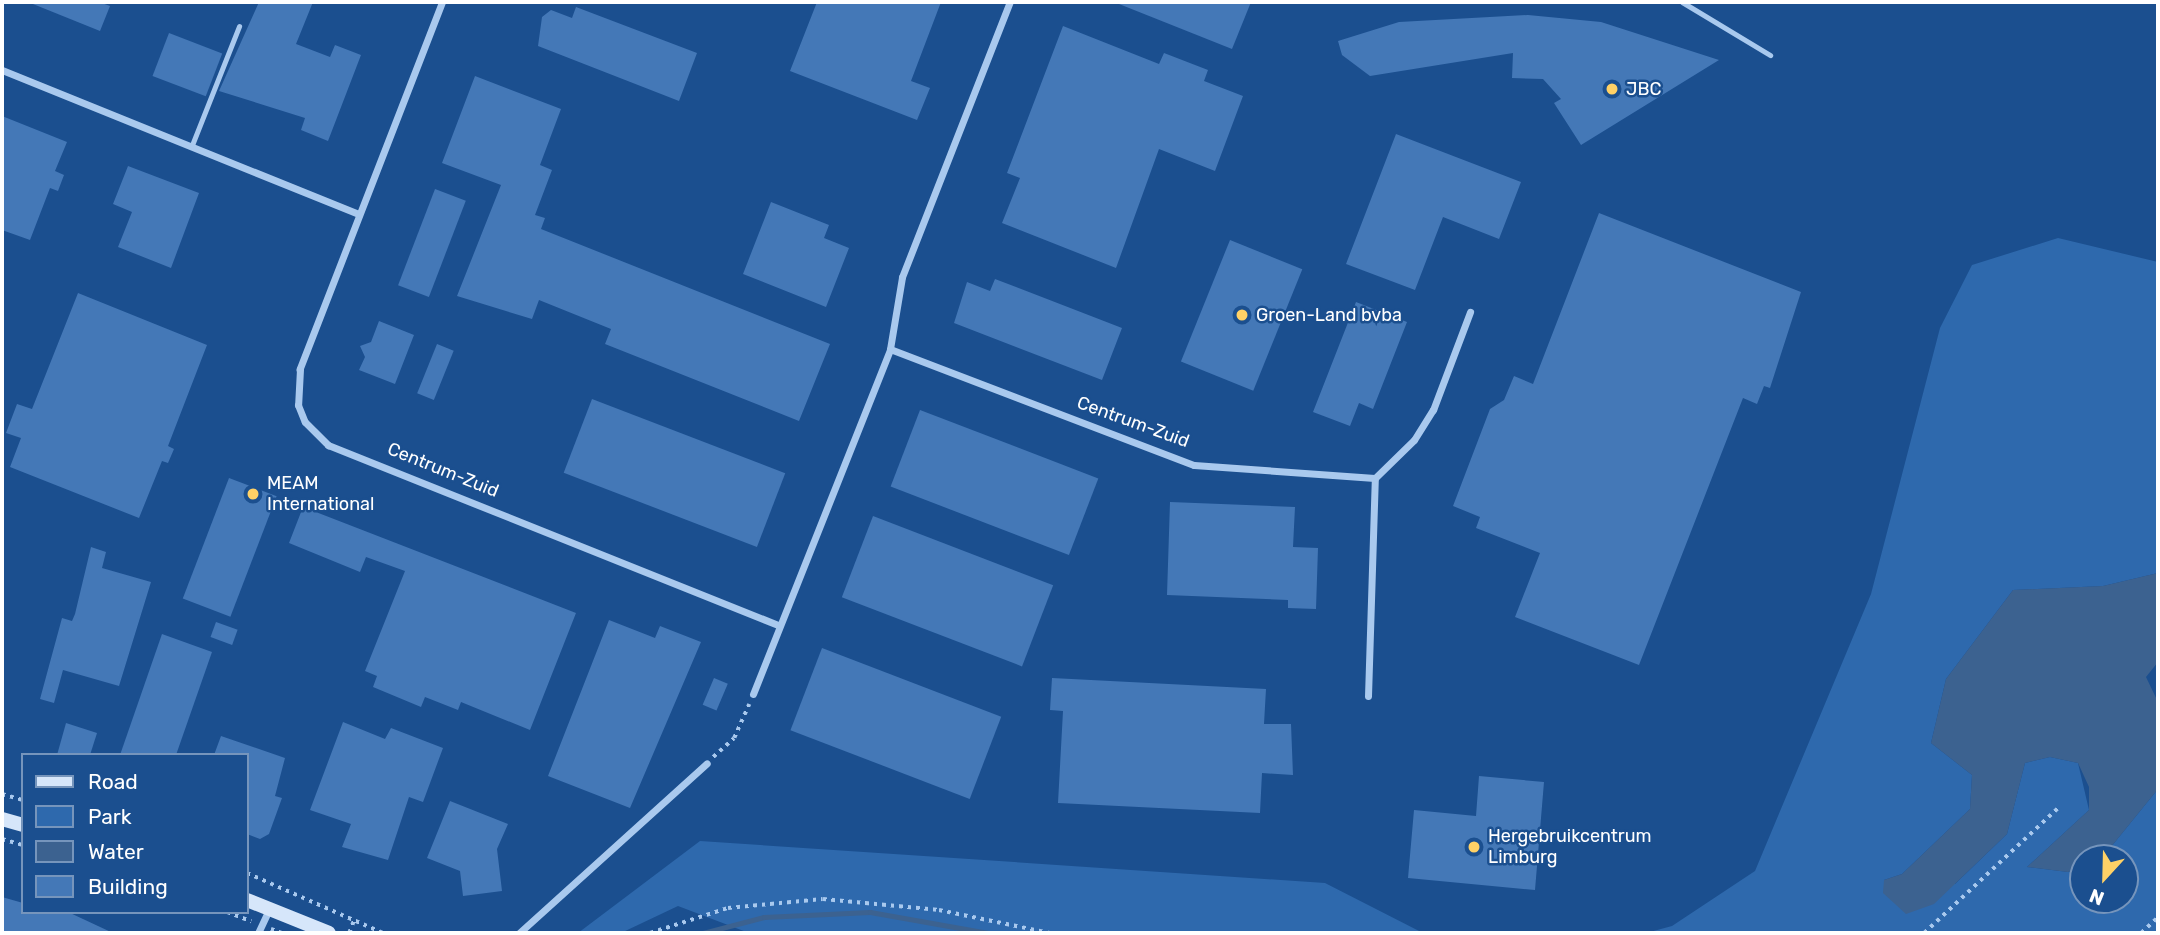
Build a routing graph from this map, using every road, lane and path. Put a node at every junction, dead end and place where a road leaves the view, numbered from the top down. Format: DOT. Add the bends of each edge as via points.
graph roads {
  1 [pos="442,2"];
  2 [pos="1010,2"];
  3 [pos="1682,2"];
  4 [pos="239,26"];
  5 [pos="1770,55"];
  6 [pos="2,70"];
  7 [pos="192,145"];
  8 [pos="358,214"];
  9 [pos="1469,312"];
  10 [pos="890,349"];
  11 [pos="1375,478"];
  12 [pos="779,625"];
  13 [pos="753,694"];
  14 [pos="1368,696"];
  15 [pos="707,763"];
  16 [pos="2,794"];
  17 [pos="21,799"];
  18 [pos="2059,807"];
  19 [pos="2,819"];
  20 [pos="21,824"];
  21 [pos="2,839"];
  22 [pos="21,844"];
  23 [pos="248,873"];
  24 [pos="248,900"];
  25 [pos="269,909"];
  26 [pos="232,914"];
  27 [pos="2158,917"];
  28 [pos="355,920"];
  29 [pos="260,929"];
  30 [pos="329,933"];
  31 [pos="349,933"];
  32 [pos="383,933"];
  33 [pos="519,933"];
  34 [pos="650,933"];
  35 [pos="1050,933"];
  36 [pos="1924,933"];
  37 [pos="2141,933"];
  1 -- 8 [label="street, Centrum-Zuid"];
  2 -- 10 [label="street" via="902,277"];
  3 -- 5 [label="lane"];
  4 -- 7 [label="lane"];
  6 -- 7 [label="street"];
  7 -- 8 [label="street"];
  8 -- 12 [label="street, Centrum-Zuid" via="300,369 298,405 314,436"];
  9 -- 11 [label="street" via="1433,410 1414,440"];
  10 -- 11 [label="street, Centrum-Zuid" via="1163,457 1194,465"];
  10 -- 12 [label="street"];
  11 -- 14 [label="street"];
  12 -- 13 [label="street"];
  13 -- 15 [label="path" via="734,738"];
  15 -- 33 [label="street"];
  16 -- 17 [label="path"];
  18 -- 36 [label="path"];
  19 -- 20 [label="street"];
  21 -- 22 [label="path"];
  23 -- 28 [label="path"];
  24 -- 25 [label="street"];
  25 -- 29 [label="street"];
  25 -- 30 [label="street"];
  26 -- 29 [label="path"];
  27 -- 37 [label="path"];
  28 -- 31 [label="path"];
  28 -- 32 [label="path"];
  34 -- 35 [label="path" via="727,908 822,899 939,910"];
}
